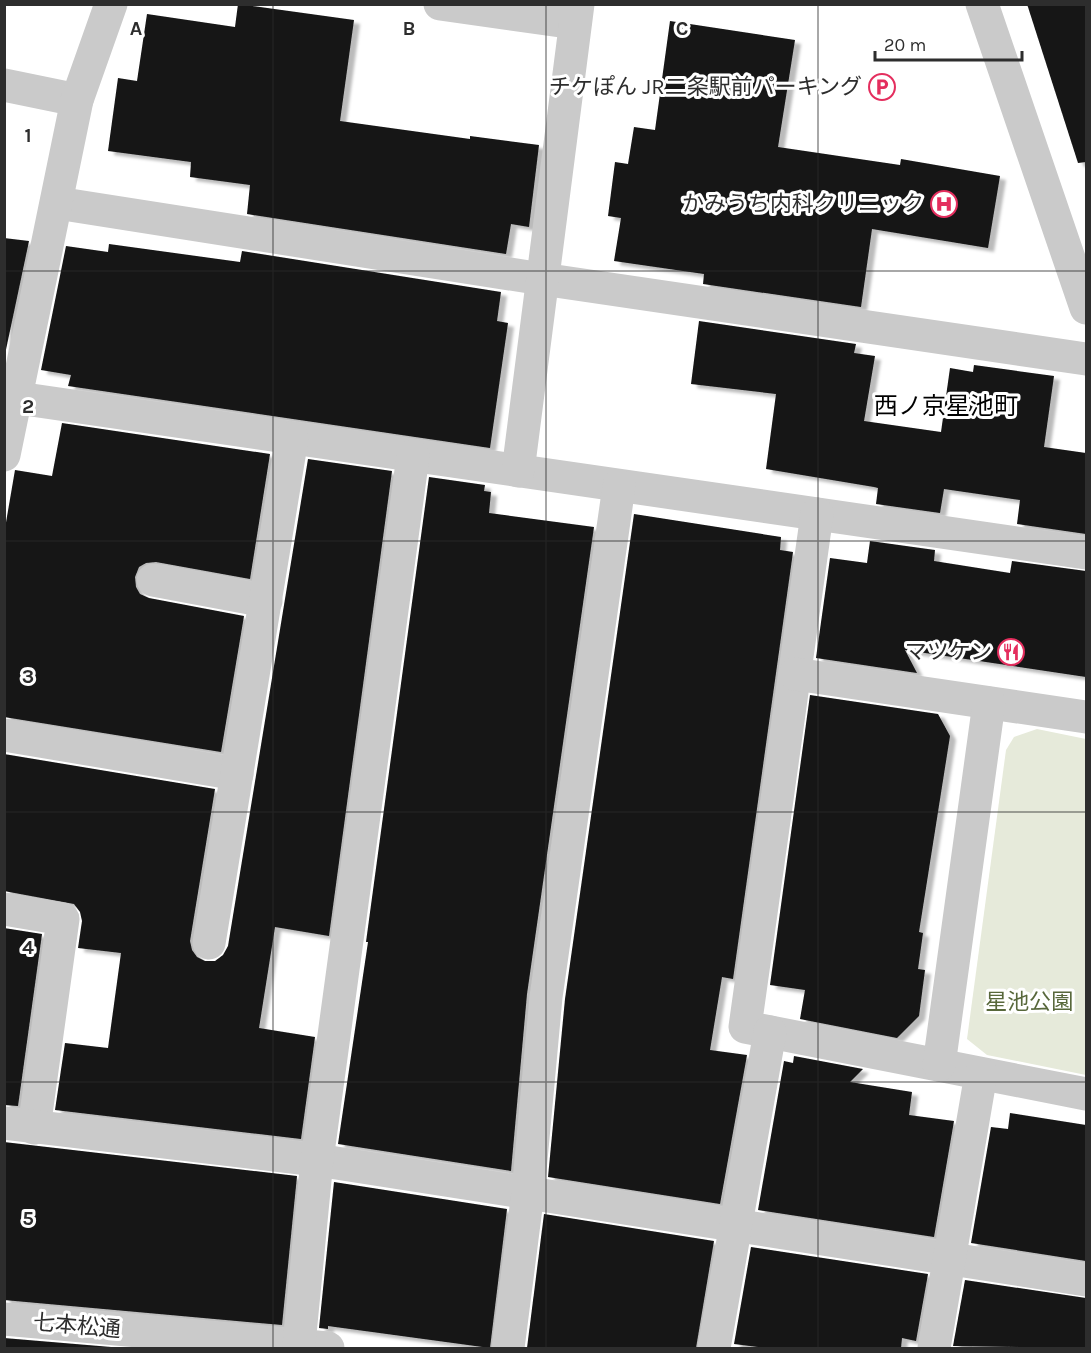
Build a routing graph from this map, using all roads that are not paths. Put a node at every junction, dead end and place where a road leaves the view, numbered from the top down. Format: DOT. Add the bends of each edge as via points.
graph roads {
  1 [pos="111,4"];
  2 [pos="440,4"];
  3 [pos="982,4"];
  4 [pos="576,14"];
  5 [pos="4,86"];
  6 [pos="77,100"];
  7 [pos="57,203"];
  8 [pos="542,279"];
  9 [pos="1086,308"];
  10 [pos="1086,359"];
  11 [pos="10,397"];
  12 [pos="292,438"];
  13 [pos="4,455"];
  14 [pos="413,456"];
  15 [pos="518,471"];
  16 [pos="619,486"];
  17 [pos="817,514"];
  18 [pos="1086,553"];
  19 [pos="153,580"];
  20 [pos="266,601"];
  21 [pos="795,674"];
  22 [pos="989,703"];
  23 [pos="1086,717"];
  24 [pos="4,735"];
  25 [pos="237,774"];
  26 [pos="4,909"];
  27 [pos="209,942"];
  28 [pos="770,1032"];
  29 [pos="939,1065"];
  30 [pos="981,1074"];
  31 [pos="1086,1094"];
  32 [pos="19,1125"];
  33 [pos="317,1160"];
  34 [pos="528,1192"];
  35 [pos="736,1225"];
  36 [pos="952,1257"];
  37 [pos="1086,1280"];
  38 [pos="4,1319"];
  39 [pos="314,1346"];
  40 [pos="507,1348"];
  41 [pos="714,1348"];
  42 [pos="934,1348"];
  1 -- 6 [label="street"];
  2 -- 4 [label="street"];
  3 -- 9 [label="street"];
  4 -- 8 [label="street"];
  5 -- 6 [label="street"];
  6 -- 7 [label="street"];
  7 -- 8 [label="street"];
  7 -- 11 [label="street"];
  8 -- 10 [label="street"];
  8 -- 15 [label="street"];
  11 -- 12 [label="street"];
  11 -- 13 [label="street"];
  12 -- 14 [label="street"];
  12 -- 20 [label="street"];
  14 -- 15 [label="street"];
  14 -- 33 [label="street"];
  15 -- 16 [label="street"];
  16 -- 17 [label="street"];
  16 -- 34 [label="street" via="546,997"];
  17 -- 18 [label="street"];
  17 -- 21 [label="street"];
  19 -- 20 [label="street"];
  20 -- 25 [label="street"];
  21 -- 22 [label="street"];
  21 -- 28 [label="street" via="745,1027"];
  22 -- 23 [label="street"];
  22 -- 29 [label="street"];
  24 -- 25 [label="street"];
  25 -- 27 [label="street"];
  26 -- 32 [label="street" via="63,919"];
  28 -- 29 [label="street"];
  28 -- 35 [label="street"];
  29 -- 30 [label="street"];
  30 -- 31 [label="street"];
  30 -- 36 [label="street"];
  32 -- 33 [label="street"];
  33 -- 34 [label="street"];
  33 -- 39 [label="street"];
  34 -- 35 [label="street"];
  34 -- 40 [label="street"];
  35 -- 36 [label="street"];
  35 -- 41 [label="street"];
  36 -- 37 [label="street"];
  36 -- 42 [label="street"];
  38 -- 39 [label="street, 七本松通"];
}
